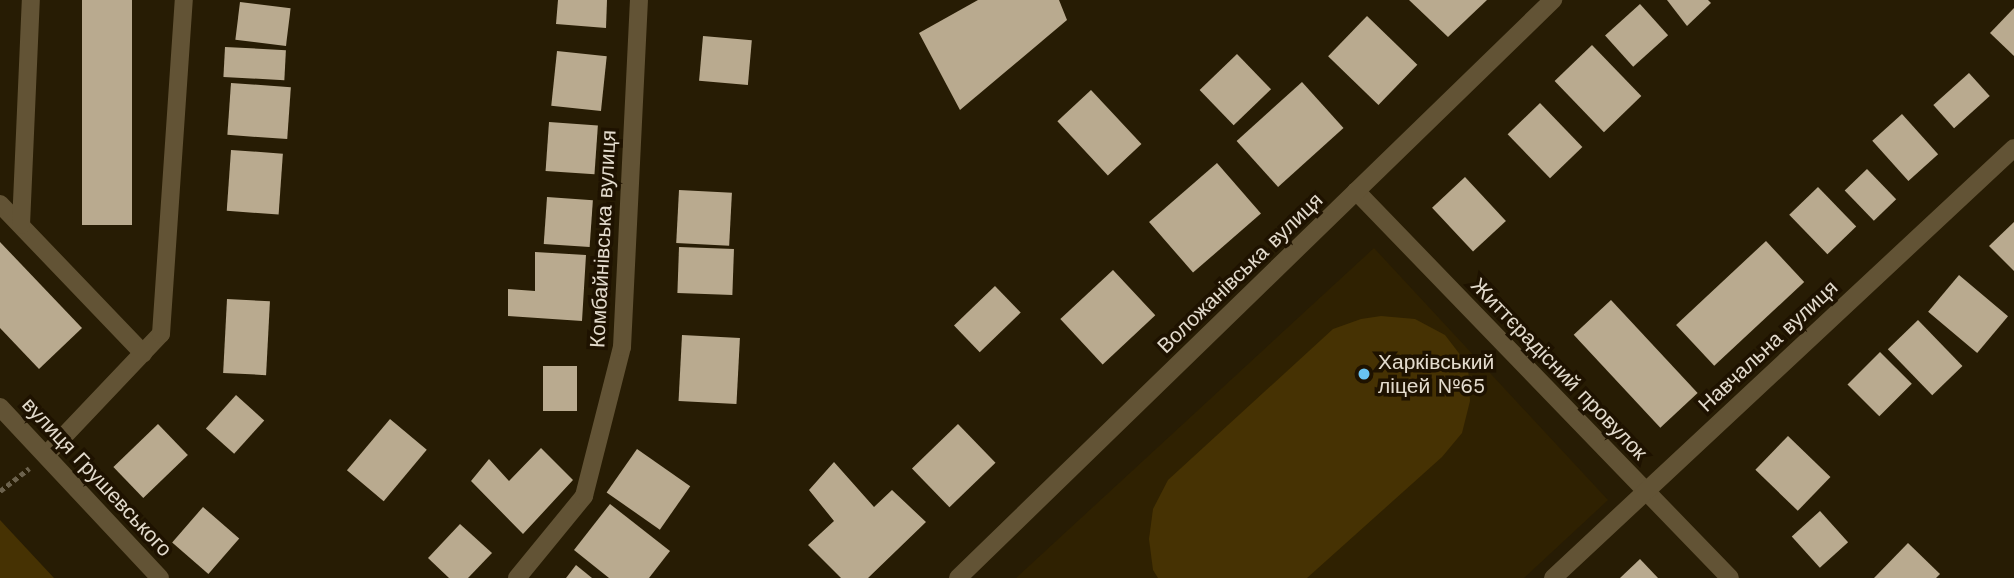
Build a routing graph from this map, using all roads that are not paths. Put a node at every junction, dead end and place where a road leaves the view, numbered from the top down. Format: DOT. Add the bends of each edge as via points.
graph roads {
  1 [pos="31,0"];
  2 [pos="184,0"];
  3 [pos="639,0"];
  4 [pos="1553,0"];
  5 [pos="2014,148"];
  6 [pos="1356,191"];
  7 [pos="0,204"];
  8 [pos="21,225"];
  9 [pos="143,353"];
  10 [pos="0,407"];
  11 [pos="46,455"];
  12 [pos="1646,491"];
  13 [pos="160,578"];
  14 [pos="517,578"];
  15 [pos="958,578"];
  16 [pos="1553,578"];
  17 [pos="1730,578"];
  1 -- 8 [label="street"];
  2 -- 9 [label="street" via="161,334"];
  3 -- 14 [label="street, Комбайнівська вулиця" via="622,347 584,496"];
  4 -- 6 [label="street, Воложанівська вулиця"];
  5 -- 12 [label="street, Навчальна вулиця"];
  6 -- 12 [label="street, Життєрадісний провулок"];
  6 -- 15 [label="street, Воложанівська вулиця"];
  7 -- 8 [label="street"];
  8 -- 9 [label="street"];
  9 -- 11 [label="street"];
  10 -- 11 [label="street, вулиця Грушевського"];
  11 -- 13 [label="street, вулиця Грушевського"];
  12 -- 16 [label="street, Навчальна вулиця"];
  12 -- 17 [label="street, Життєрадісний провулок"];
}
